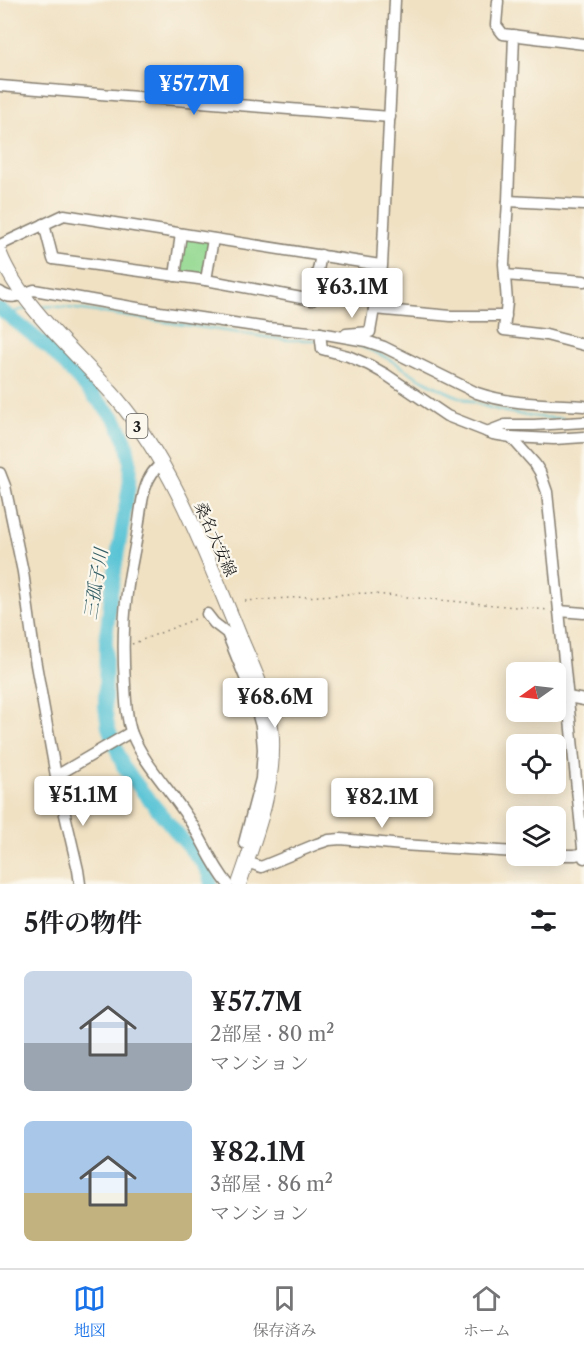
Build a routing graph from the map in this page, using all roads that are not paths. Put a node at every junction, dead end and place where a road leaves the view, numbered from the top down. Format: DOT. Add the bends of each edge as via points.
graph roads {
  1 [pos="395,0"];
  2 [pos="498,0"];
  3 [pos="514,35"];
  4 [pos="584,44"];
  5 [pos="0,86"];
  6 [pos="390,117"];
  7 [pos="508,201"];
  8 [pos="584,206"];
  9 [pos="44,224"];
  10 [pos="181,234"];
  11 [pos="213,239"];
  12 [pos="0,245"];
  13 [pos="0,255"];
  14 [pos="321,255"];
  15 [pos="380,265"];
  16 [pos="505,275"];
  17 [pos="175,276"];
  18 [pos="206,280"];
  19 [pos="584,281"];
  20 [pos="0,292"];
  21 [pos="24,296"];
  22 [pos="374,309"];
  23 [pos="506,316"];
  24 [pos="335,335"];
  25 [pos="321,338"];
  26 [pos="584,345"];
  27 [pos="584,406"];
  28 [pos="584,422"];
  29 [pos="487,432"];
  30 [pos="511,437"];
  31 [pos="584,437"];
  32 [pos="162,464"];
  33 [pos="0,473"];
  34 [pos="559,611"];
  35 [pos="584,613"];
  36 [pos="207,614"];
  37 [pos="568,697"];
  38 [pos="584,700"];
  39 [pos="130,734"];
  40 [pos="56,776"];
  41 [pos="251,846"];
  42 [pos="506,851"];
  43 [pos="584,853"];
  44 [pos="566,855"];
  45 [pos="584,858"];
  46 [pos="247,862"];
  47 [pos="80,884"];
  48 [pos="228,884"];
  49 [pos="239,884"];
  1 -- 6 [label="street"];
  2 -- 3 [label="street" via="496,25 503,34"];
  3 -- 4 [label="street"];
  3 -- 7 [label="street"];
  5 -- 6 [label="street"];
  6 -- 22 [label="street" via="382,266"];
  7 -- 8 [label="street"];
  7 -- 16 [label="street"];
  9 -- 10 [label="street" via="64,215"];
  9 -- 12 [label="street"];
  9 -- 17 [label="street" via="52,259"];
  10 -- 11 [label="street"];
  10 -- 17 [label="street"];
  11 -- 14 [label="street"];
  11 -- 18 [label="street"];
  13 -- 21 [label="main road, 桑名大安線 / 3"];
  14 -- 15 [label="street"];
  14 -- 18 [label="street" via="312,300"];
  16 -- 19 [label="street"];
  16 -- 23 [label="street"];
  17 -- 18 [label="street"];
  20 -- 21 [label="street" via="9,297"];
  21 -- 25 [label="street" via="34,290"];
  21 -- 32 [label="main road, 桑名大安線 / 3" via="118,400"];
  22 -- 23 [label="street"];
  22 -- 24 [label="street" via="370,332"];
  23 -- 26 [label="street" via="504,330"];
  24 -- 25 [label="street"];
  24 -- 27 [label="street" via="384,347 493,399"];
  25 -- 29 [label="street" via="322,349 369,365 447,416"];
  28 -- 29 [label="street" via="505,425"];
  29 -- 30 [label="street"];
  30 -- 31 [label="street"];
  30 -- 34 [label="street" via="535,464 547,492"];
  32 -- 39 [label="street" via="149,478 142,502 127,594 124,667"];
  32 -- 41 [label="main road, 桑名大安線 / 3" via="207,557 269,717 272,762 268,792"];
  33 -- 40 [label="street" via="23,572"];
  34 -- 35 [label="street"];
  34 -- 37 [label="street"];
  36 -- 41 [label="street" via="227,633 261,726 261,779 244,843"];
  37 -- 38 [label="street"];
  37 -- 43 [label="street"];
  39 -- 40 [label="street"];
  39 -- 48 [label="street"];
  40 -- 47 [label="street"];
  41 -- 46 [label="main road, 桑名大安線 / 3"];
  42 -- 46 [label="street" via="341,838 261,867"];
  43 -- 44 [label="street"];
  43 -- 45 [label="street"];
  46 -- 49 [label="main road, 桑名大安線 / 3"];
}
